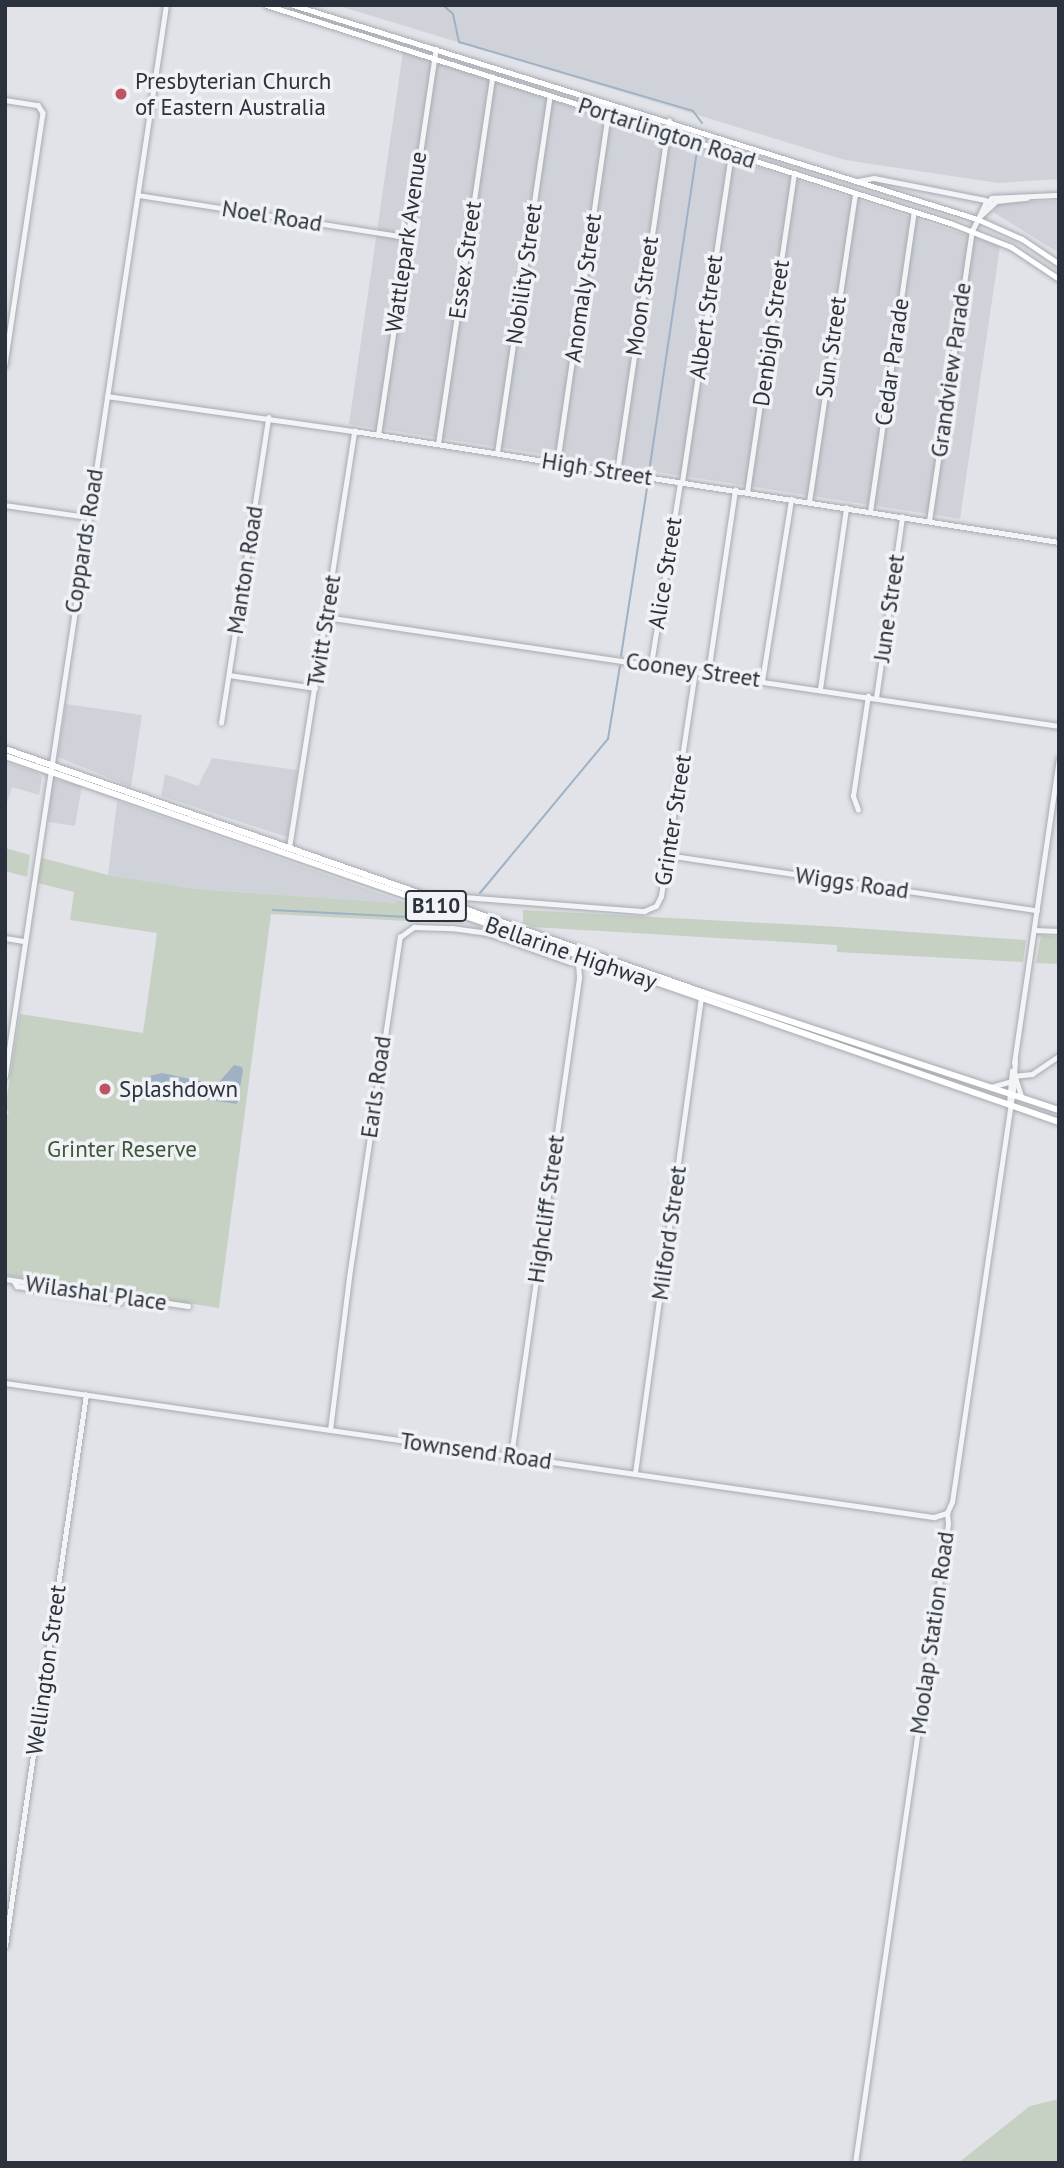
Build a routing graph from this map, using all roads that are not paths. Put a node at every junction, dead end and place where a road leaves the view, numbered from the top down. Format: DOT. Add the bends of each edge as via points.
graph roads {
  1 [pos="166,5"];
  2 [pos="266,5"];
  3 [pos="293,5"];
  4 [pos="436,49"];
  5 [pos="434,58"];
  6 [pos="492,77"];
  7 [pos="550,96"];
  8 [pos="5,100"];
  9 [pos="608,114"];
  10 [pos="669,121"];
  11 [pos="667,133"];
  12 [pos="731,153"];
  13 [pos="794,173"];
  14 [pos="858,181"];
  15 [pos="855,193"];
  16 [pos="138,195"];
  17 [pos="1059,195"];
  18 [pos="990,202"];
  19 [pos="914,212"];
  20 [pos="977,219"];
  21 [pos="972,231"];
  22 [pos="407,237"];
  23 [pos="1059,264"];
  24 [pos="1059,279"];
  25 [pos="5,365"];
  26 [pos="107,394"];
  27 [pos="268,418"];
  28 [pos="354,431"];
  29 [pos="378,435"];
  30 [pos="438,444"];
  31 [pos="497,453"];
  32 [pos="557,463"];
  33 [pos="617,472"];
  34 [pos="681,482"];
  35 [pos="735,491"];
  36 [pos="747,492"];
  37 [pos="791,499"];
  38 [pos="809,502"];
  39 [pos="5,505"];
  40 [pos="846,508"];
  41 [pos="870,512"];
  42 [pos="88,517"];
  43 [pos="902,517"];
  44 [pos="929,521"];
  45 [pos="1059,542"];
  46 [pos="326,617"];
  47 [pos="651,664"];
  48 [pos="695,671"];
  49 [pos="708,673"];
  50 [pos="229,675"];
  51 [pos="762,681"];
  52 [pos="315,688"];
  53 [pos="820,689"];
  54 [pos="868,696"];
  55 [pos="876,698"];
  56 [pos="221,723"];
  57 [pos="1059,726"];
  58 [pos="5,749"];
  59 [pos="5,756"];
  60 [pos="1059,759"];
  61 [pos="50,768"];
  62 [pos="1056,793"];
  63 [pos="859,810"];
  64 [pos="291,850"];
  65 [pos="667,855"];
  66 [pos="423,894"];
  67 [pos="469,898"];
  68 [pos="454,904"];
  69 [pos="439,907"];
  70 [pos="1037,910"];
  71 [pos="1034,930"];
  72 [pos="1059,931"];
  73 [pos="5,938"];
  74 [pos="24,941"];
  75 [pos="581,957"];
  76 [pos="701,995"];
  77 [pos="1059,1056"];
  78 [pos="5,1076"];
  79 [pos="1013,1076"];
  80 [pos="987,1087"];
  81 [pos="1010,1094"];
  82 [pos="1023,1099"];
  83 [pos="1009,1105"];
  84 [pos="1059,1110"];
  85 [pos="1059,1122"];
  86 [pos="5,1279"];
  87 [pos="188,1306"];
  88 [pos="5,1384"];
  89 [pos="86,1395"];
  90 [pos="330,1430"];
  91 [pos="511,1456"];
  92 [pos="635,1474"];
  93 [pos="947,1513"];
  94 [pos="5,1946"];
  95 [pos="855,2163"];
  1 -- 16 [label="street, Coppards Road"];
  2 -- 5 [label="main road, Portarlington Road"];
  3 -- 4 [label="main road, Portarlington Road"];
  4 -- 5 [label="street, Wattlepark Avenue"];
  4 -- 10 [label="main road, Portarlington Road"];
  5 -- 6 [label="main road, Portarlington Road"];
  5 -- 22 [label="street, Wattlepark Avenue"];
  6 -- 7 [label="main road, Portarlington Road"];
  6 -- 30 [label="street, Essex Street"];
  7 -- 9 [label="main road, Portarlington Road"];
  7 -- 31 [label="street, Nobility Street"];
  8 -- 25 [label="street" via="42,108"];
  9 -- 11 [label="main road, Portarlington Road"];
  9 -- 32 [label="street, Anomaly Street"];
  10 -- 11 [label="street, Moon Street"];
  10 -- 14 [label="main road, Portarlington Road"];
  11 -- 12 [label="main road, Portarlington Road"];
  11 -- 33 [label="street, Moon Street"];
  12 -- 13 [label="main road, Portarlington Road"];
  12 -- 34 [label="street, Albert Street"];
  13 -- 15 [label="main road, Portarlington Road"];
  13 -- 36 [label="street, Denbigh Street"];
  14 -- 18 [label="street" via="874,178"];
  14 -- 20 [label="main road, Portarlington Road"];
  15 -- 19 [label="main road, Portarlington Road"];
  15 -- 38 [label="street, Sun Street"];
  16 -- 22 [label="street, Noel Road"];
  16 -- 26 [label="street, Coppards Road"];
  17 -- 18 [label="street"];
  18 -- 20 [label="street"];
  19 -- 21 [label="main road, Portarlington Road"];
  19 -- 41 [label="street, Cedar Parade"];
  20 -- 21 [label="street, Grandview Parade"];
  20 -- 23 [label="main road, Portarlington Road" via="1022,239"];
  21 -- 24 [label="main road, Portarlington Road" via="1011,247"];
  21 -- 44 [label="street, Grandview Parade"];
  22 -- 29 [label="street, Wattlepark Avenue"];
  26 -- 27 [label="street, High Street"];
  26 -- 42 [label="street, Coppards Road"];
  27 -- 28 [label="street, High Street"];
  27 -- 50 [label="street, Manton Road"];
  28 -- 29 [label="street, High Street"];
  28 -- 46 [label="street, Twitt Street"];
  29 -- 30 [label="street, High Street"];
  30 -- 31 [label="street, High Street"];
  31 -- 32 [label="street, High Street"];
  32 -- 33 [label="street, High Street"];
  33 -- 34 [label="street, High Street"];
  34 -- 35 [label="street, High Street"];
  34 -- 47 [label="street, Alice Street"];
  35 -- 36 [label="street, High Street"];
  35 -- 49 [label="street"];
  36 -- 37 [label="street, High Street"];
  37 -- 38 [label="street, High Street"];
  37 -- 51 [label="street"];
  38 -- 40 [label="street, High Street"];
  39 -- 42 [label="street"];
  40 -- 41 [label="street, High Street"];
  40 -- 53 [label="street"];
  41 -- 43 [label="street, High Street"];
  42 -- 61 [label="street, Coppards Road"];
  43 -- 44 [label="street, High Street"];
  43 -- 55 [label="street, June Street"];
  44 -- 45 [label="street, High Street"];
  46 -- 47 [label="street, Cooney Street"];
  46 -- 52 [label="street, Twitt Street"];
  47 -- 48 [label="street, Cooney Street"];
  48 -- 49 [label="street, Cooney Street"];
  48 -- 65 [label="street, Grinter Street"];
  49 -- 51 [label="street, Cooney Street"];
  50 -- 52 [label="street"];
  50 -- 56 [label="street, Manton Road"];
  51 -- 53 [label="street, Cooney Street"];
  52 -- 64 [label="street, Twitt Street"];
  53 -- 54 [label="street, Cooney Street"];
  54 -- 55 [label="street, Cooney Street"];
  54 -- 63 [label="street" via="853,802"];
  55 -- 57 [label="street, Cooney Street"];
  58 -- 61 [label="highway, Bellarine Highway / B110"];
  59 -- 61 [label="highway, Bellarine Highway / B110"];
  60 -- 62 [label="street, Moolap Station Road"];
  61 -- 64 [label="highway, Bellarine Highway / B110"];
  61 -- 74 [label="street, Coppards Road"];
  62 -- 70 [label="street, Moolap Station Road"];
  64 -- 66 [label="highway, Bellarine Highway / B110"];
  64 -- 69 [label="highway, Bellarine Highway / B110"];
  65 -- 67 [label="street, Grinter Street" via="660,900 650,910"];
  65 -- 70 [label="street, Wiggs Road"];
  66 -- 67 [label="street, Grinter Street"];
  66 -- 68 [label="highway, Bellarine Highway / B110"];
  67 -- 68 [label="street, Grinter Street"];
  68 -- 69 [label="highway"];
  68 -- 75 [label="highway, Bellarine Highway / B110"];
  69 -- 75 [label="highway, Bellarine Highway / B110"];
  70 -- 71 [label="street, Moolap Station Road"];
  71 -- 72 [label="street"];
  71 -- 79 [label="street, Moolap Station Road"];
  73 -- 74 [label="street"];
  74 -- 78 [label="street, Coppards Road"];
  75 -- 76 [label="highway, Bellarine Highway / B110"];
  75 -- 90 [label="street, Earls Road" via="564,961 488,933 462,929 414,927 400,937"];
  75 -- 91 [label="street, Highcliff Street"];
  76 -- 80 [label="highway, Bellarine Highway / B110"];
  76 -- 83 [label="highway, Bellarine Highway / B110"];
  76 -- 92 [label="street, Milford Street"];
  77 -- 79 [label="street" via="1032,1074"];
  79 -- 80 [label="street" via="1004,1085"];
  79 -- 81 [label="street, Moolap Station Road"];
  79 -- 82 [label="street"];
  80 -- 81 [label="highway, Bellarine Highway / B110"];
  81 -- 82 [label="highway, Bellarine Highway / B110"];
  81 -- 83 [label="street, Moolap Station Road"];
  82 -- 84 [label="highway, Bellarine Highway / B110"];
  83 -- 85 [label="highway, Bellarine Highway / B110"];
  83 -- 93 [label="street, Moolap Station Road"];
  86 -- 87 [label="street, Wilashal Place"];
  88 -- 89 [label="street, Townsend Road"];
  89 -- 90 [label="street, Townsend Road"];
  89 -- 94 [label="street, Wellington Street"];
  90 -- 91 [label="street, Townsend Road"];
  91 -- 92 [label="street, Townsend Road"];
  92 -- 93 [label="street, Townsend Road" via="934,1517"];
  93 -- 95 [label="street, Moolap Station Road"];
}
